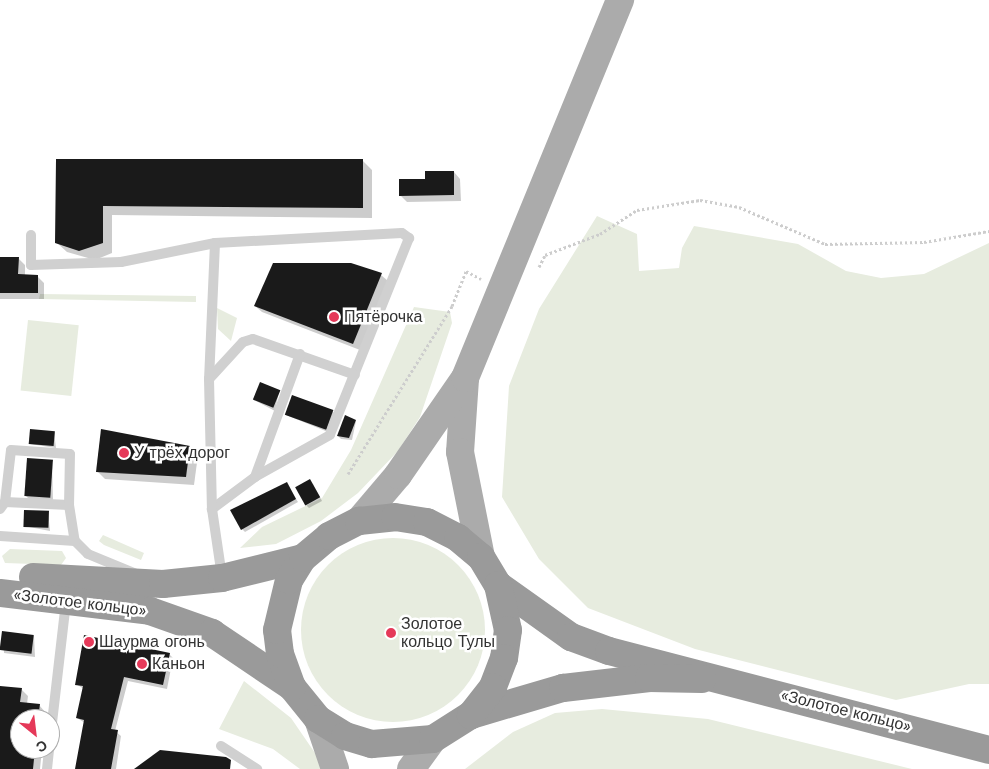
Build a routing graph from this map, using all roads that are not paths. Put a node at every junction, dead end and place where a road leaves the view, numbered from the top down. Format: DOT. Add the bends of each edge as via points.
graph roads {
  1 [pos="620,0"];
  2 [pos="31,235"];
  3 [pos="215,243"];
  4 [pos="300,354"];
  5 [pos="354,375"];
  6 [pos="465,378"];
  7 [pos="209,379"];
  8 [pos="255,478"];
  9 [pos="3,505"];
  10 [pos="69,505"];
  11 [pos="212,509"];
  12 [pos="359,521"];
  13 [pos="0,536"];
  14 [pos="75,541"];
  15 [pos="481,557"];
  16 [pos="303,558"];
  17 [pos="0,575"];
  18 [pos="222,578"];
  19 [pos="163,584"];
  20 [pos="498,585"];
  21 [pos="0,593"];
  22 [pos="66,598"];
  23 [pos="702,679"];
  24 [pos="292,688"];
  25 [pos="53,709"];
  26 [pos="471,715"];
  27 [pos="318,719"];
  28 [pos="433,738"];
  29 [pos="221,746"];
  30 [pos="989,750"];
  31 [pos="257,769"];
  32 [pos="335,769"];
  33 [pos="411,769"];
  1 -- 6 [label="main road" via="499,288"];
  2 -- 3 [label="lane" via="31,265 121,262"];
  3 -- 5 [label="lane" via="408,236 409,247"];
  3 -- 7 [label="lane"];
  4 -- 5 [label="lane"];
  4 -- 7 [label="lane" via="248,340"];
  4 -- 8 [label="lane"];
  5 -- 8 [label="lane" via="330,435"];
  6 -- 12 [label="main road" via="398,475"];
  6 -- 15 [label="main road" via="460,452"];
  7 -- 11 [label="lane"];
  8 -- 11 [label="lane"];
  9 -- 10 [label="lane"];
  9 -- 10 [label="lane" via="10,450 71,455"];
  10 -- 14 [label="lane"];
  11 -- 18 [label="lane"];
  12 -- 15 [label="highway, «Золотое кольцо»" via="394,517 427,522"];
  12 -- 16 [label="highway, «Золотое кольцо»" via="329,536"];
  13 -- 14 [label="lane"];
  14 -- 19 [label="lane" via="88,554"];
  15 -- 20 [label="highway, «Золотое кольцо»"];
  16 -- 18 [label="highway, «Золотое кольцо»"];
  16 -- 24 [label="highway, «Золотое кольцо»" via="280,605 280,654"];
  17 -- 19 [label="highway, «Золотое кольцо»"];
  18 -- 19 [label="highway, «Золотое кольцо»"];
  20 -- 23 [label="highway, «Золотое кольцо»" via="571,637"];
  20 -- 26 [label="highway, «Золотое кольцо»" via="508,630 504,658 493,687"];
  21 -- 22 [label="highway, «Золотое кольцо»"];
  22 -- 24 [label="highway, «Золотое кольцо»" via="150,611 212,633"];
  22 -- 25 [label="lane"];
  23 -- 26 [label="highway, «Золотое кольцо»" via="649,678 562,688"];
  23 -- 30 [label="highway, «Золотое кольцо»" via="790,697"];
  24 -- 27 [label="highway, «Золотое кольцо»"];
  26 -- 28 [label="highway, «Золотое кольцо»"];
  27 -- 28 [label="highway, «Золотое кольцо»" via="345,736 372,744"];
  27 -- 32 [label="main road"];
  28 -- 33 [label="main road"];
  29 -- 31 [label="lane"];
}
